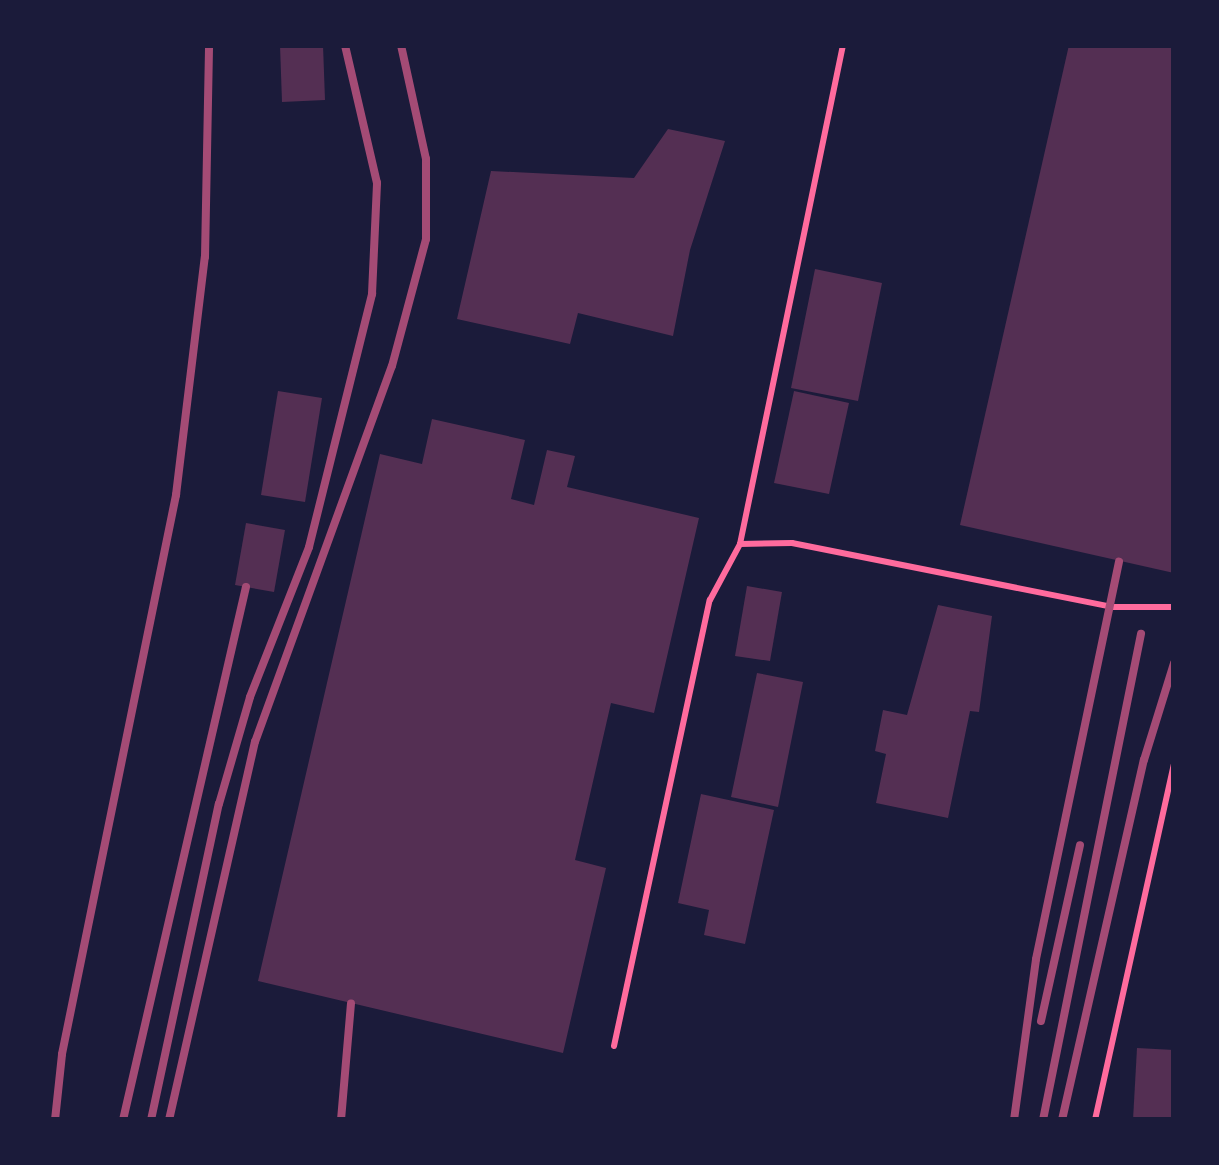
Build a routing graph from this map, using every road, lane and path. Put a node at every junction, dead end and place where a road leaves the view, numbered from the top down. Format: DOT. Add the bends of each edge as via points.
graph roads {
  1 [pos="843,45"];
  2 [pos="740,544"];
  3 [pos="1174,607"];
  4 [pos="1174,765"];
  5 [pos="614,1046"];
  6 [pos="1095,1120"];
  1 -- 2 [label="lane"];
  2 -- 3 [label="lane" via="792,543 1110,608"];
  2 -- 5 [label="lane" via="710,600"];
  4 -- 6 [label="lane"];
}
